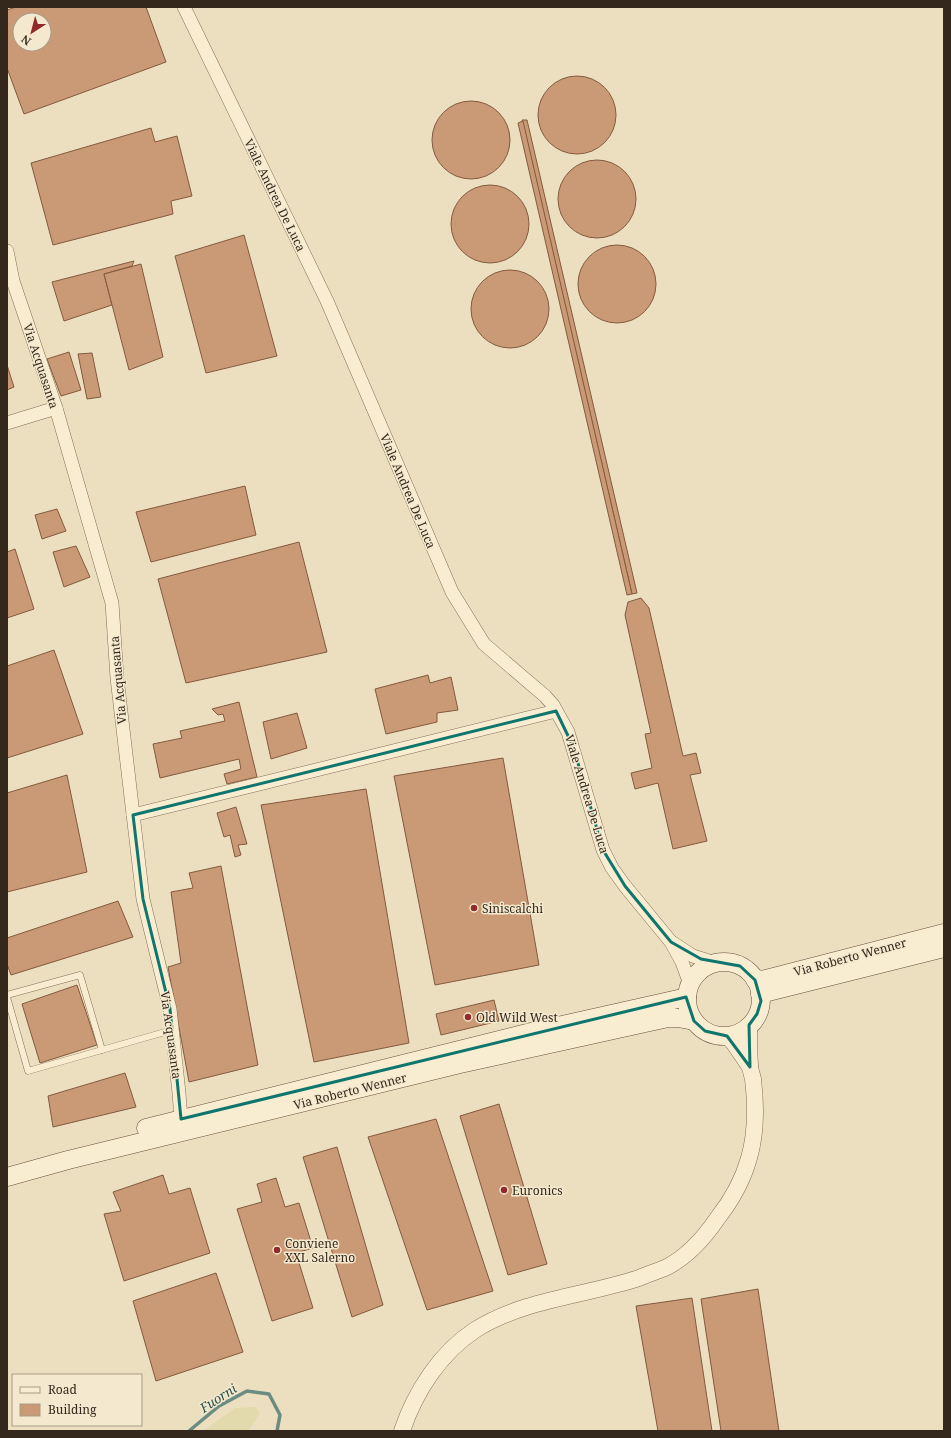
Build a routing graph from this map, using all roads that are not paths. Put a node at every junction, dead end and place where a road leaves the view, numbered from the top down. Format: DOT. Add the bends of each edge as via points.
graph roads {
  1 [pos="184,7"];
  2 [pos="7,251"];
  3 [pos="56,408"];
  4 [pos="7,423"];
  5 [pos="556,711"];
  6 [pos="133,815"];
  7 [pos="944,933"];
  8 [pos="671,942"];
  9 [pos="944,948"];
  10 [pos="715,964"];
  11 [pos="758,987"];
  12 [pos="689,990"];
  13 [pos="7,996"];
  14 [pos="694,1021"];
  15 [pos="749,1025"];
  16 [pos="172,1030"];
  17 [pos="726,1036"];
  18 [pos="102,1050"];
  19 [pos="750,1067"];
  20 [pos="181,1119"];
  21 [pos="7,1165"];
  22 [pos="7,1177"];
  23 [pos="402,1431"];
  1 -- 5 [label="street, Viale Andrea De Luca" via="327,301 452,592 484,644 545,696"];
  2 -- 3 [label="street, Via Acquasanta" via="12,280"];
  3 -- 4 [label="street"];
  3 -- 6 [label="street, Via Acquasanta" via="112,603 117,678"];
  5 -- 6 [label="street"];
  5 -- 8 [label="street, Viale Andrea De Luca" via="573,746 603,850 629,892"];
  6 -- 16 [label="street, Via Acquasanta" via="143,899 170,1009"];
  7 -- 11 [label="main road, Via Roberto Wenner" via="766,979"];
  8 -- 10 [label="street" via="692,956"];
  8 -- 12 [label="street" via="682,962"];
  9 -- 11 [label="main road, Via Roberto Wenner"];
  10 -- 11 [label="main road" via="734,964 746,970"];
  10 -- 12 [label="main road" via="698,973"];
  11 -- 15 [label="main road" via="760,1008"];
  12 -- 14 [label="main road" via="689,1009"];
  12 -- 20 [label="main road, Via Roberto Wenner"];
  13 -- 18 [label="lane" via="28,1071"];
  13 -- 18 [label="lane" via="80,974"];
  14 -- 17 [label="main road" via="705,1031"];
  14 -- 22 [label="main road, Via Roberto Wenner" via="668,1018 460,1064"];
  15 -- 17 [label="main road" via="741,1032"];
  15 -- 19 [label="street"];
  16 -- 18 [label="lane"];
  16 -- 20 [label="street, Via Acquasanta"];
  17 -- 19 [label="street"];
  19 -- 23 [label="street" via="754,1111 750,1157 732,1198 693,1248 667,1267 616,1286 533,1305 492,1320 475,1330 438,1364 412,1405"];
  20 -- 21 [label="main road, Via Roberto Wenner"];
}
